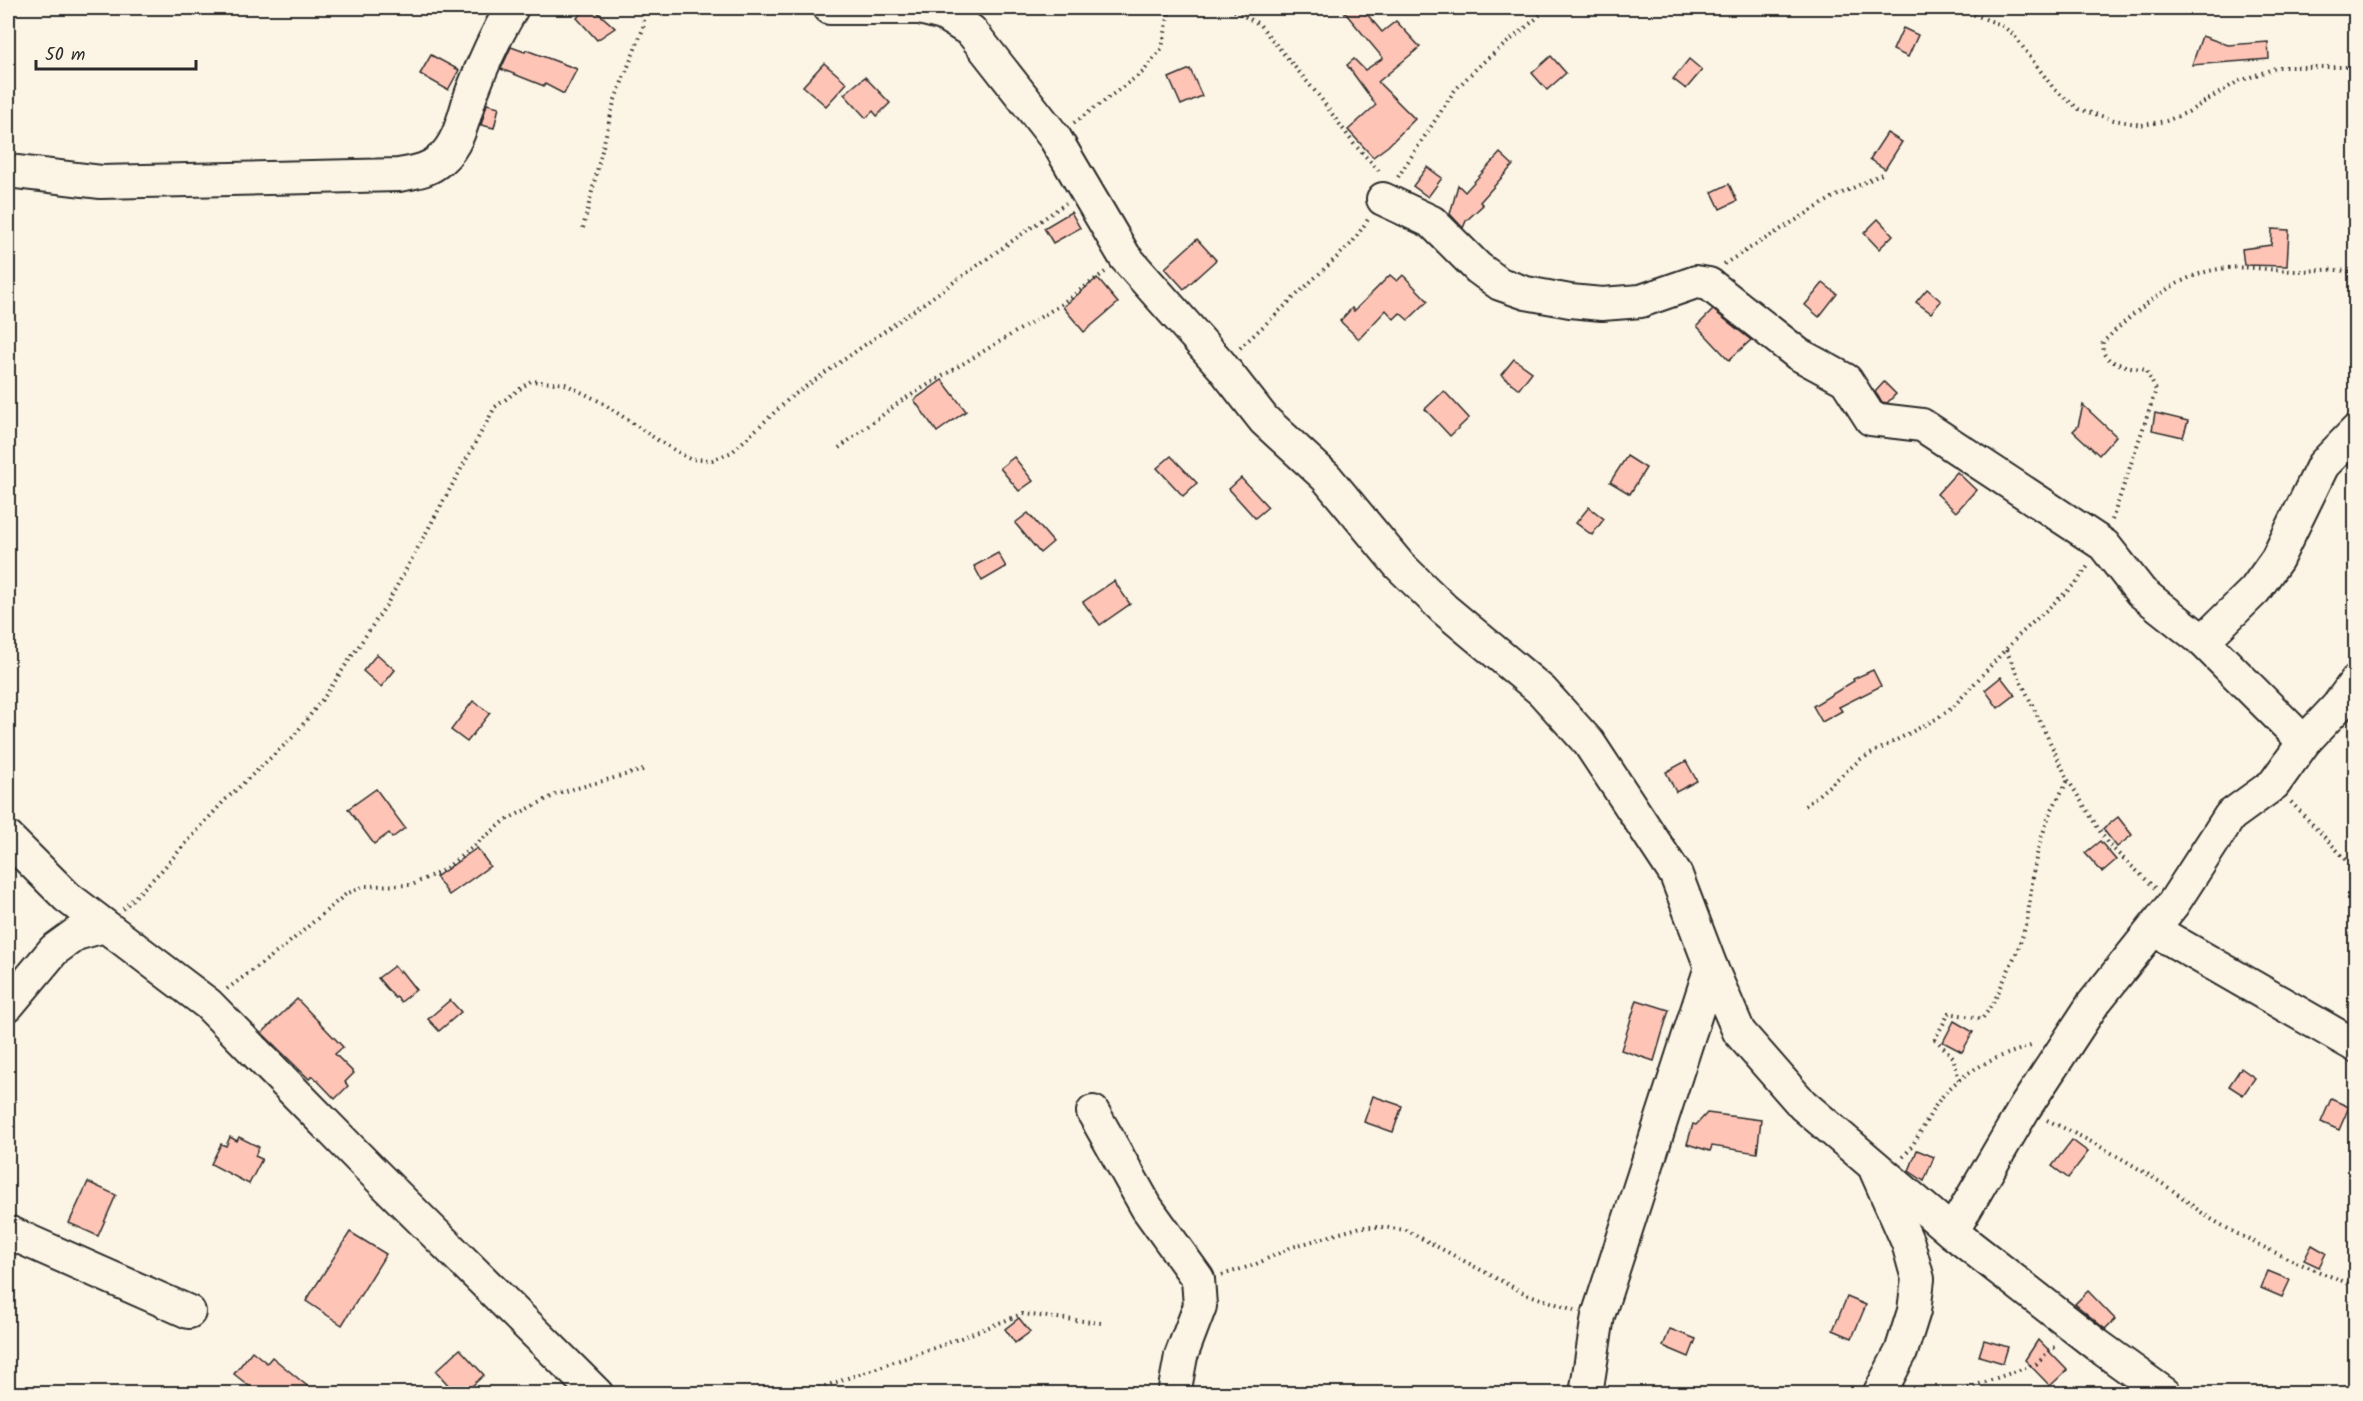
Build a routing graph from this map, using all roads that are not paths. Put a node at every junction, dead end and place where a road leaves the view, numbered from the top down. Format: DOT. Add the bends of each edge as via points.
graph roads {
  1 [pos="512,8"];
  2 [pos="830,8"];
  3 [pos="8,171"];
  4 [pos="1384,188"];
  5 [pos="2355,431"];
  6 [pos="2203,641"];
  7 [pos="2355,681"];
  8 [pos="2346,713"];
  9 [pos="2304,742"];
  10 [pos="8,838"];
  11 [pos="105,926"];
  12 [pos="2154,930"];
  13 [pos="1711,966"];
  14 [pos="8,1005"];
  15 [pos="2355,1046"];
  16 [pos="1093,1112"];
  17 [pos="1880,1168"];
  18 [pos="8,1232"];
  19 [pos="1952,1232"];
  20 [pos="189,1312"];
  21 [pos="597,1394"];
  22 [pos="1174,1394"];
  23 [pos="1586,1394"];
  24 [pos="1879,1394"];
  25 [pos="2165,1394"];
  1 -- 3 [label="street" via="489,51 457,137 444,158 425,171 399,175 101,182"];
  2 -- 13 [label="street" via="920,8 943,14 971,31 1055,138 1125,257 1264,420 1326,477 1399,565 1444,609 1542,691 1589,743 1676,875"];
  4 -- 6 [label="street" via="1432,222 1478,268 1500,284 1527,293 1602,304 1641,301 1696,282 1709,284 1798,354 1846,380 1871,419 1922,425 2104,545 2141,592"];
  5 -- 6 [label="street" via="2323,465 2277,559 2255,590"];
  6 -- 9 [label="street"];
  7 -- 8 [label="street"];
  8 -- 9 [label="street"];
  9 -- 12 [label="street" via="2274,784 2230,816"];
  10 -- 11 [label="street" via="67,897"];
  11 -- 14 [label="street" via="76,934 54,950"];
  11 -- 21 [label="street" via="207,1004"];
  12 -- 15 [label="street"];
  12 -- 19 [label="street" via="2093,1004 2024,1109"];
  13 -- 17 [label="street" via="1739,1032 1803,1105"];
  13 -- 23 [label="street" via="1598,1316"];
  16 -- 22 [label="street" via="1147,1208 1198,1279 1200,1306 1181,1356"];
  17 -- 19 [label="street"];
  17 -- 24 [label="street" via="1918,1279 1914,1311 1901,1352"];
  18 -- 20 [label="street"];
  19 -- 25 [label="street"];
}
